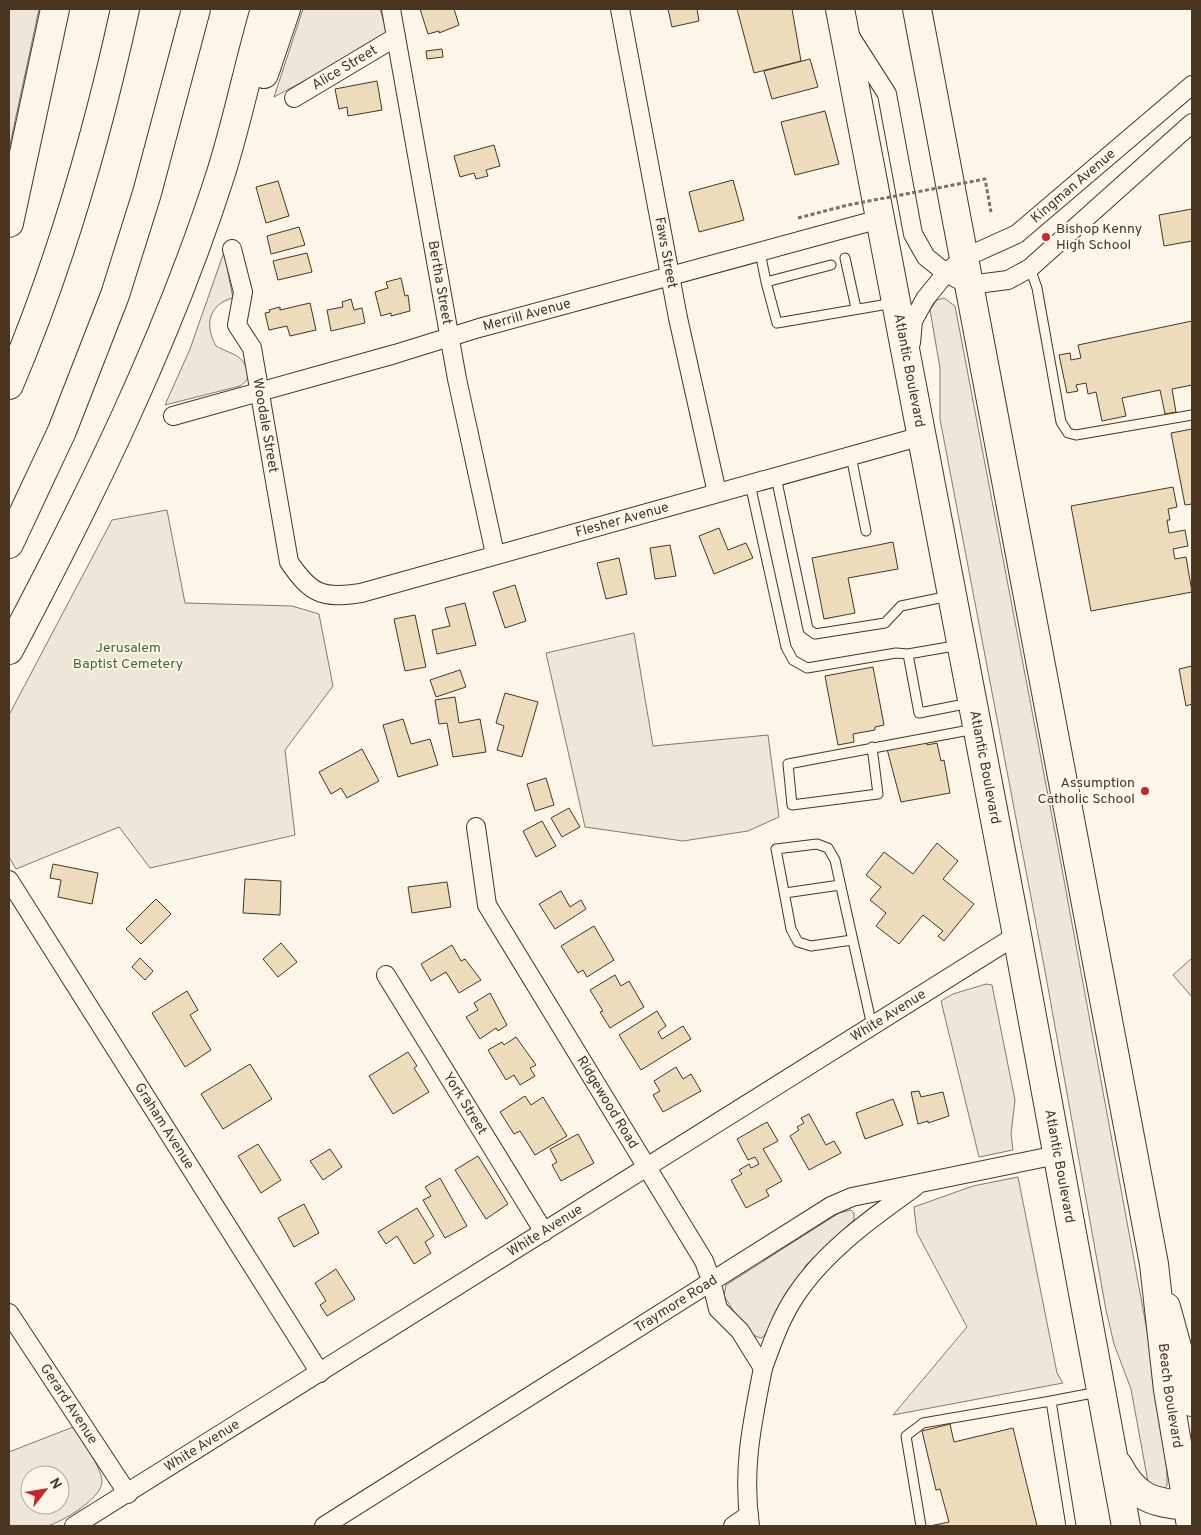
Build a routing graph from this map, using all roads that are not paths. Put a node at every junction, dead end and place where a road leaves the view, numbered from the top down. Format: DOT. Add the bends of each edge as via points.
graph roads {
  1 [pos="55,9"];
  2 [pos="124,9"];
  3 [pos="196,9"];
  4 [pos="265,9"];
  5 [pos="286,9"];
  6 [pos="391,9"];
  7 [pos="620,9"];
  8 [pos="917,9"];
  9 [pos="842,17"];
  10 [pos="396,37"];
  11 [pos="1192,85"];
  12 [pos="294,98"];
  13 [pos="1192,122"];
  14 [pos="221,172"];
  15 [pos="880,218"];
  16 [pos="9,223"];
  17 [pos="232,249"];
  18 [pos="760,252"];
  19 [pos="845,258"];
  20 [pos="831,265"];
  21 [pos="1030,268"];
  22 [pos="960,272"];
  23 [pos="671,276"];
  24 [pos="766,282"];
  25 [pos="896,302"];
  26 [pos="856,308"];
  27 [pos="451,337"];
  28 [pos="910,372"];
  29 [pos="9,385"];
  30 [pos="260,391"];
  31 [pos="1192,415"];
  32 [pos="173,416"];
  33 [pos="922,436"];
  34 [pos="851,456"];
  35 [pos="776,477"];
  36 [pos="750,484"];
  37 [pos="717,494"];
  38 [pos="866,531"];
  39 [pos="9,544"];
  40 [pos="495,554"];
  41 [pos="320,592"];
  42 [pos="953,595"];
  43 [pos="962,645"];
  44 [pos="9,650"];
  45 [pos="908,654"];
  46 [pos="976,715"];
  47 [pos="872,747"];
  48 [pos="476,827"];
  49 [pos="9,880"];
  50 [pos="840,885"];
  51 [pos="785,892"];
  52 [pos="1017,934"];
  53 [pos="852,940"];
  54 [pos="386,975"];
  55 [pos="872,1026"];
  56 [pos="1057,1155"];
  57 [pos="646,1167"];
  58 [pos="920,1184"];
  59 [pos="544,1232"];
  60 [pos="1154,1264"];
  61 [pos="711,1280"];
  62 [pos="9,1314"];
  63 [pos="762,1368"];
  64 [pos="320,1373"];
  65 [pos="1101,1391"];
  66 [pos="1051,1401"];
  67 [pos="1192,1402"];
  68 [pos="1112,1452"];
  69 [pos="128,1494"];
  70 [pos="1190,1513"];
  71 [pos="749,1520"];
  72 [pos="74,1526"];
  73 [pos="324,1526"];
  74 [pos="733,1526"];
  75 [pos="921,1526"];
  76 [pos="1071,1526"];
  77 [pos="1126,1526"];
  1 -- 16 [label="main road"];
  2 -- 29 [label="main road" via="78,192"];
  3 -- 39 [label="main road" via="147,193 115,295 62,431"];
  4 -- 14 [label="main road"];
  5 -- 14 [label="main road" via="266,69"];
  6 -- 10 [label="street, Bertha Street"];
  7 -- 23 [label="street, Faws Street"];
  8 -- 22 [label="main road"];
  9 -- 15 [label="main road, Atlantic Boulevard"];
  9 -- 22 [label="street" via="887,94 913,234 926,257"];
  10 -- 12 [label="street, Alice Street"];
  10 -- 27 [label="street, Bertha Street"];
  11 -- 22 [label="street, Kingman Avenue" via="1017,234"];
  13 -- 21 [label="street"];
  14 -- 44 [label="main road" via="199,237 129,410"];
  15 -- 18 [label="street, Merrill Avenue"];
  15 -- 25 [label="main road, Atlantic Boulevard"];
  17 -- 30 [label="street, Woodale Street" via="243,292 237,325 252,348"];
  18 -- 23 [label="street, Merrill Avenue"];
  18 -- 24 [label="lane"];
  19 -- 26 [label="lane"];
  20 -- 24 [label="lane"];
  21 -- 22 [label="street" via="1008,280"];
  21 -- 31 [label="lane" via="1037,288 1061,422 1068,433"];
  22 -- 28 [label="street, Kingman Avenue" via="925,299 912,321"];
  22 -- 60 [label="main road"];
  23 -- 27 [label="street, Merrill Avenue"];
  23 -- 37 [label="street, Faws Street"];
  24 -- 26 [label="lane" via="777,323"];
  25 -- 26 [label="lane"];
  25 -- 28 [label="main road, Atlantic Boulevard"];
  27 -- 30 [label="street, Merrill Avenue"];
  27 -- 40 [label="street, Bertha Street"];
  28 -- 33 [label="main road, Atlantic Boulevard"];
  30 -- 32 [label="street, Merrill Avenue"];
  30 -- 41 [label="street, Woodale Street" via="288,562 303,583"];
  33 -- 34 [label="street, Flesher Avenue"];
  33 -- 42 [label="main road, Atlantic Boulevard"];
  34 -- 35 [label="street, Flesher Avenue"];
  34 -- 38 [label="lane"];
  35 -- 36 [label="street, Flesher Avenue"];
  35 -- 42 [label="lane" via="808,629 815,634 885,623 901,606"];
  36 -- 37 [label="street, Flesher Avenue"];
  36 -- 45 [label="lane" via="786,647 793,660 807,668 896,653"];
  37 -- 40 [label="street, Flesher Avenue"];
  40 -- 41 [label="street, Flesher Avenue" via="361,593 339,595"];
  42 -- 43 [label="main road, Atlantic Boulevard"];
  43 -- 45 [label="lane"];
  43 -- 46 [label="main road, Atlantic Boulevard"];
  45 -- 46 [label="lane" via="919,713"];
  46 -- 47 [label="lane"];
  46 -- 52 [label="main road, Atlantic Boulevard"];
  47 -- 47 [label="lane" via="878,794 792,805 788,764"];
  48 -- 57 [label="street, Ridgewood Road" via="487,905"];
  49 -- 64 [label="street, Graham Avenue"];
  50 -- 51 [label="lane"];
  50 -- 51 [label="lane" via="835,860 828,848 817,844 776,849"];
  50 -- 53 [label="lane"];
  51 -- 53 [label="lane" via="791,928 798,942 811,946"];
  52 -- 55 [label="street, White Avenue"];
  52 -- 56 [label="main road, Atlantic Boulevard"];
  53 -- 55 [label="lane"];
  54 -- 59 [label="street, York Street"];
  55 -- 57 [label="street, White Avenue"];
  56 -- 58 [label="street, Traymore Road"];
  56 -- 65 [label="main road, Atlantic Boulevard"];
  57 -- 59 [label="street, White Avenue"];
  57 -- 61 [label="street, Ridgewood Road" via="704,1261"];
  58 -- 61 [label="street, Traymore Road" via="852,1197 831,1206"];
  58 -- 63 [label="street" via="864,1224 822,1262 796,1295 776,1331"];
  59 -- 64 [label="street, White Avenue"];
  60 -- 67 [label="main road"];
  60 -- 70 [label="main road, Beach Boulevard" via="1168,1390"];
  61 -- 63 [label="street, Ridgewood Road" via="718,1309 740,1331"];
  61 -- 73 [label="street, Traymore Road"];
  62 -- 69 [label="street, Gerard Avenue"];
  63 -- 71 [label="street" via="748,1444"];
  64 -- 69 [label="street, White Avenue"];
  65 -- 66 [label="lane"];
  65 -- 68 [label="main road, Atlantic Boulevard"];
  66 -- 75 [label="lane" via="923,1423 906,1436"];
  66 -- 76 [label="lane"];
  68 -- 70 [label="main road" via="1129,1484 1138,1493"];
  68 -- 77 [label="main road, Atlantic Boulevard"];
  69 -- 72 [label="street, White Avenue"];
  71 -- 74 [label="street"];
}
